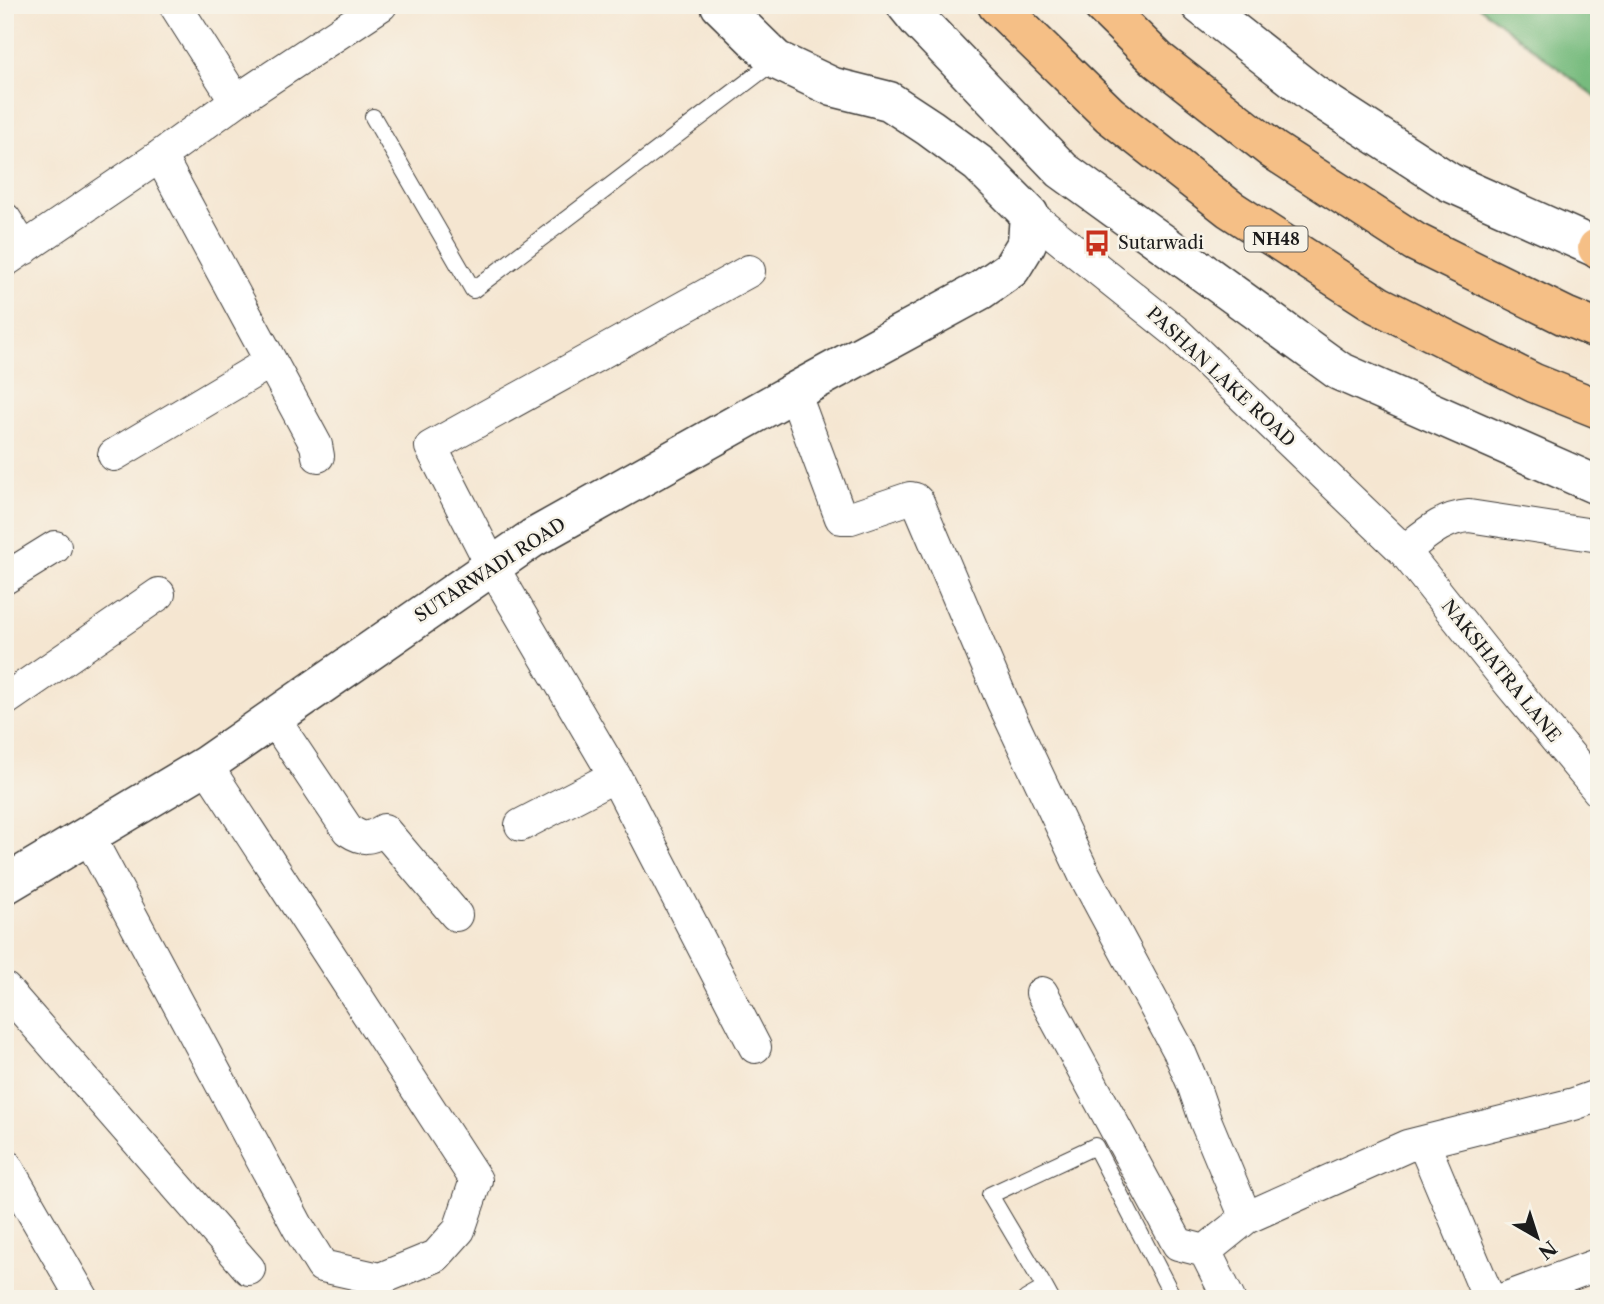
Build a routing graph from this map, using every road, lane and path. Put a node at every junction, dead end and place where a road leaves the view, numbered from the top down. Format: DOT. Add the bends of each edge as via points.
graph roads {
  1 [pos="175,5"];
  2 [pos="381,5"];
  3 [pos="720,5"];
  4 [pos="906,5"];
  5 [pos="997,5"];
  6 [pos="1102,5"];
  7 [pos="1200,5"];
  8 [pos="776,60"];
  9 [pos="236,101"];
  10 [pos="373,117"];
  11 [pos="160,156"];
  12 [pos="1029,214"];
  13 [pos="5,219"];
  14 [pos="1598,249"];
  15 [pos="15,255"];
  16 [pos="748,271"];
  17 [pos="1599,331"];
  18 [pos="270,362"];
  19 [pos="794,392"];
  20 [pos="1599,409"];
  21 [pos="114,455"];
  22 [pos="318,456"];
  23 [pos="1599,486"];
  24 [pos="1599,536"];
  25 [pos="55,547"];
  26 [pos="1404,551"];
  27 [pos="492,566"];
  28 [pos="5,578"];
  29 [pos="159,594"];
  30 [pos="5,700"];
  31 [pos="273,718"];
  32 [pos="206,765"];
  33 [pos="615,776"];
  34 [pos="1599,791"];
  35 [pos="521,825"];
  36 [pos="88,835"];
  37 [pos="5,885"];
  38 [pos="456,915"];
  39 [pos="5,989"];
  40 [pos="1041,993"];
  41 [pos="755,1047"];
  42 [pos="1599,1095"];
  43 [pos="1423,1142"];
  44 [pos="5,1164"];
  45 [pos="1247,1218"];
  46 [pos="1205,1251"];
  47 [pos="1599,1264"];
  48 [pos="249,1269"];
  49 [pos="1048,1293"];
  50 [pos="83,1299"];
  51 [pos="1026,1299"];
  52 [pos="1174,1299"];
  53 [pos="1230,1299"];
  54 [pos="1489,1299"];
  55 [pos="1504,1299"];
  1 -- 9 [label="street"];
  2 -- 9 [label="street"];
  3 -- 8 [label="street"];
  4 -- 23 [label="street" via="1062,170 1339,371"];
  5 -- 20 [label="highway, NH48" via="1110,115 1230,209 1378,305 1534,383"];
  6 -- 17 [label="highway" via="1158,60 1273,150 1415,242"];
  7 -- 14 [label="street" via="1313,94 1449,182"];
  8 -- 10 [label="lane" via="473,290"];
  8 -- 12 [label="street" via="833,87 889,101 979,164"];
  9 -- 11 [label="street"];
  11 -- 15 [label="street"];
  11 -- 18 [label="street"];
  12 -- 19 [label="street, SUTARWADI ROAD" via="1027,243 1011,269"];
  12 -- 26 [label="street, PASHAN LAKE ROAD" via="1174,331"];
  13 -- 15 [label="street"];
  16 -- 27 [label="street" via="431,447"];
  18 -- 21 [label="street"];
  18 -- 22 [label="street"];
  19 -- 27 [label="street, SUTARWADI ROAD" via="533,538"];
  19 -- 45 [label="street" via="841,518 910,498 918,502 1003,702 1084,874 1179,1051"];
  24 -- 26 [label="street" via="1455,517"];
  25 -- 28 [label="street"];
  26 -- 34 [label="street, NAKSHATRA LANE"];
  27 -- 31 [label="street, SUTARWADI ROAD"];
  27 -- 33 [label="street"];
  29 -- 30 [label="street"];
  31 -- 32 [label="street, SUTARWADI ROAD"];
  31 -- 38 [label="street" via="348,830 358,837 384,830"];
  32 -- 36 [label="street, SUTARWADI ROAD"];
  32 -- 36 [label="street" via="476,1180 459,1230 436,1256 380,1279 322,1265"];
  33 -- 35 [label="street"];
  33 -- 41 [label="street"];
  36 -- 37 [label="street, SUTARWADI ROAD"];
  39 -- 48 [label="street"];
  40 -- 46 [label="street" via="1178,1244"];
  42 -- 43 [label="street"];
  43 -- 45 [label="street"];
  43 -- 54 [label="street"];
  44 -- 50 [label="street"];
  45 -- 46 [label="street"];
  46 -- 53 [label="street"];
  47 -- 55 [label="street"];
  49 -- 51 [label="lane"];
  49 -- 52 [label="lane" via="990,1195 1095,1146"];
}
